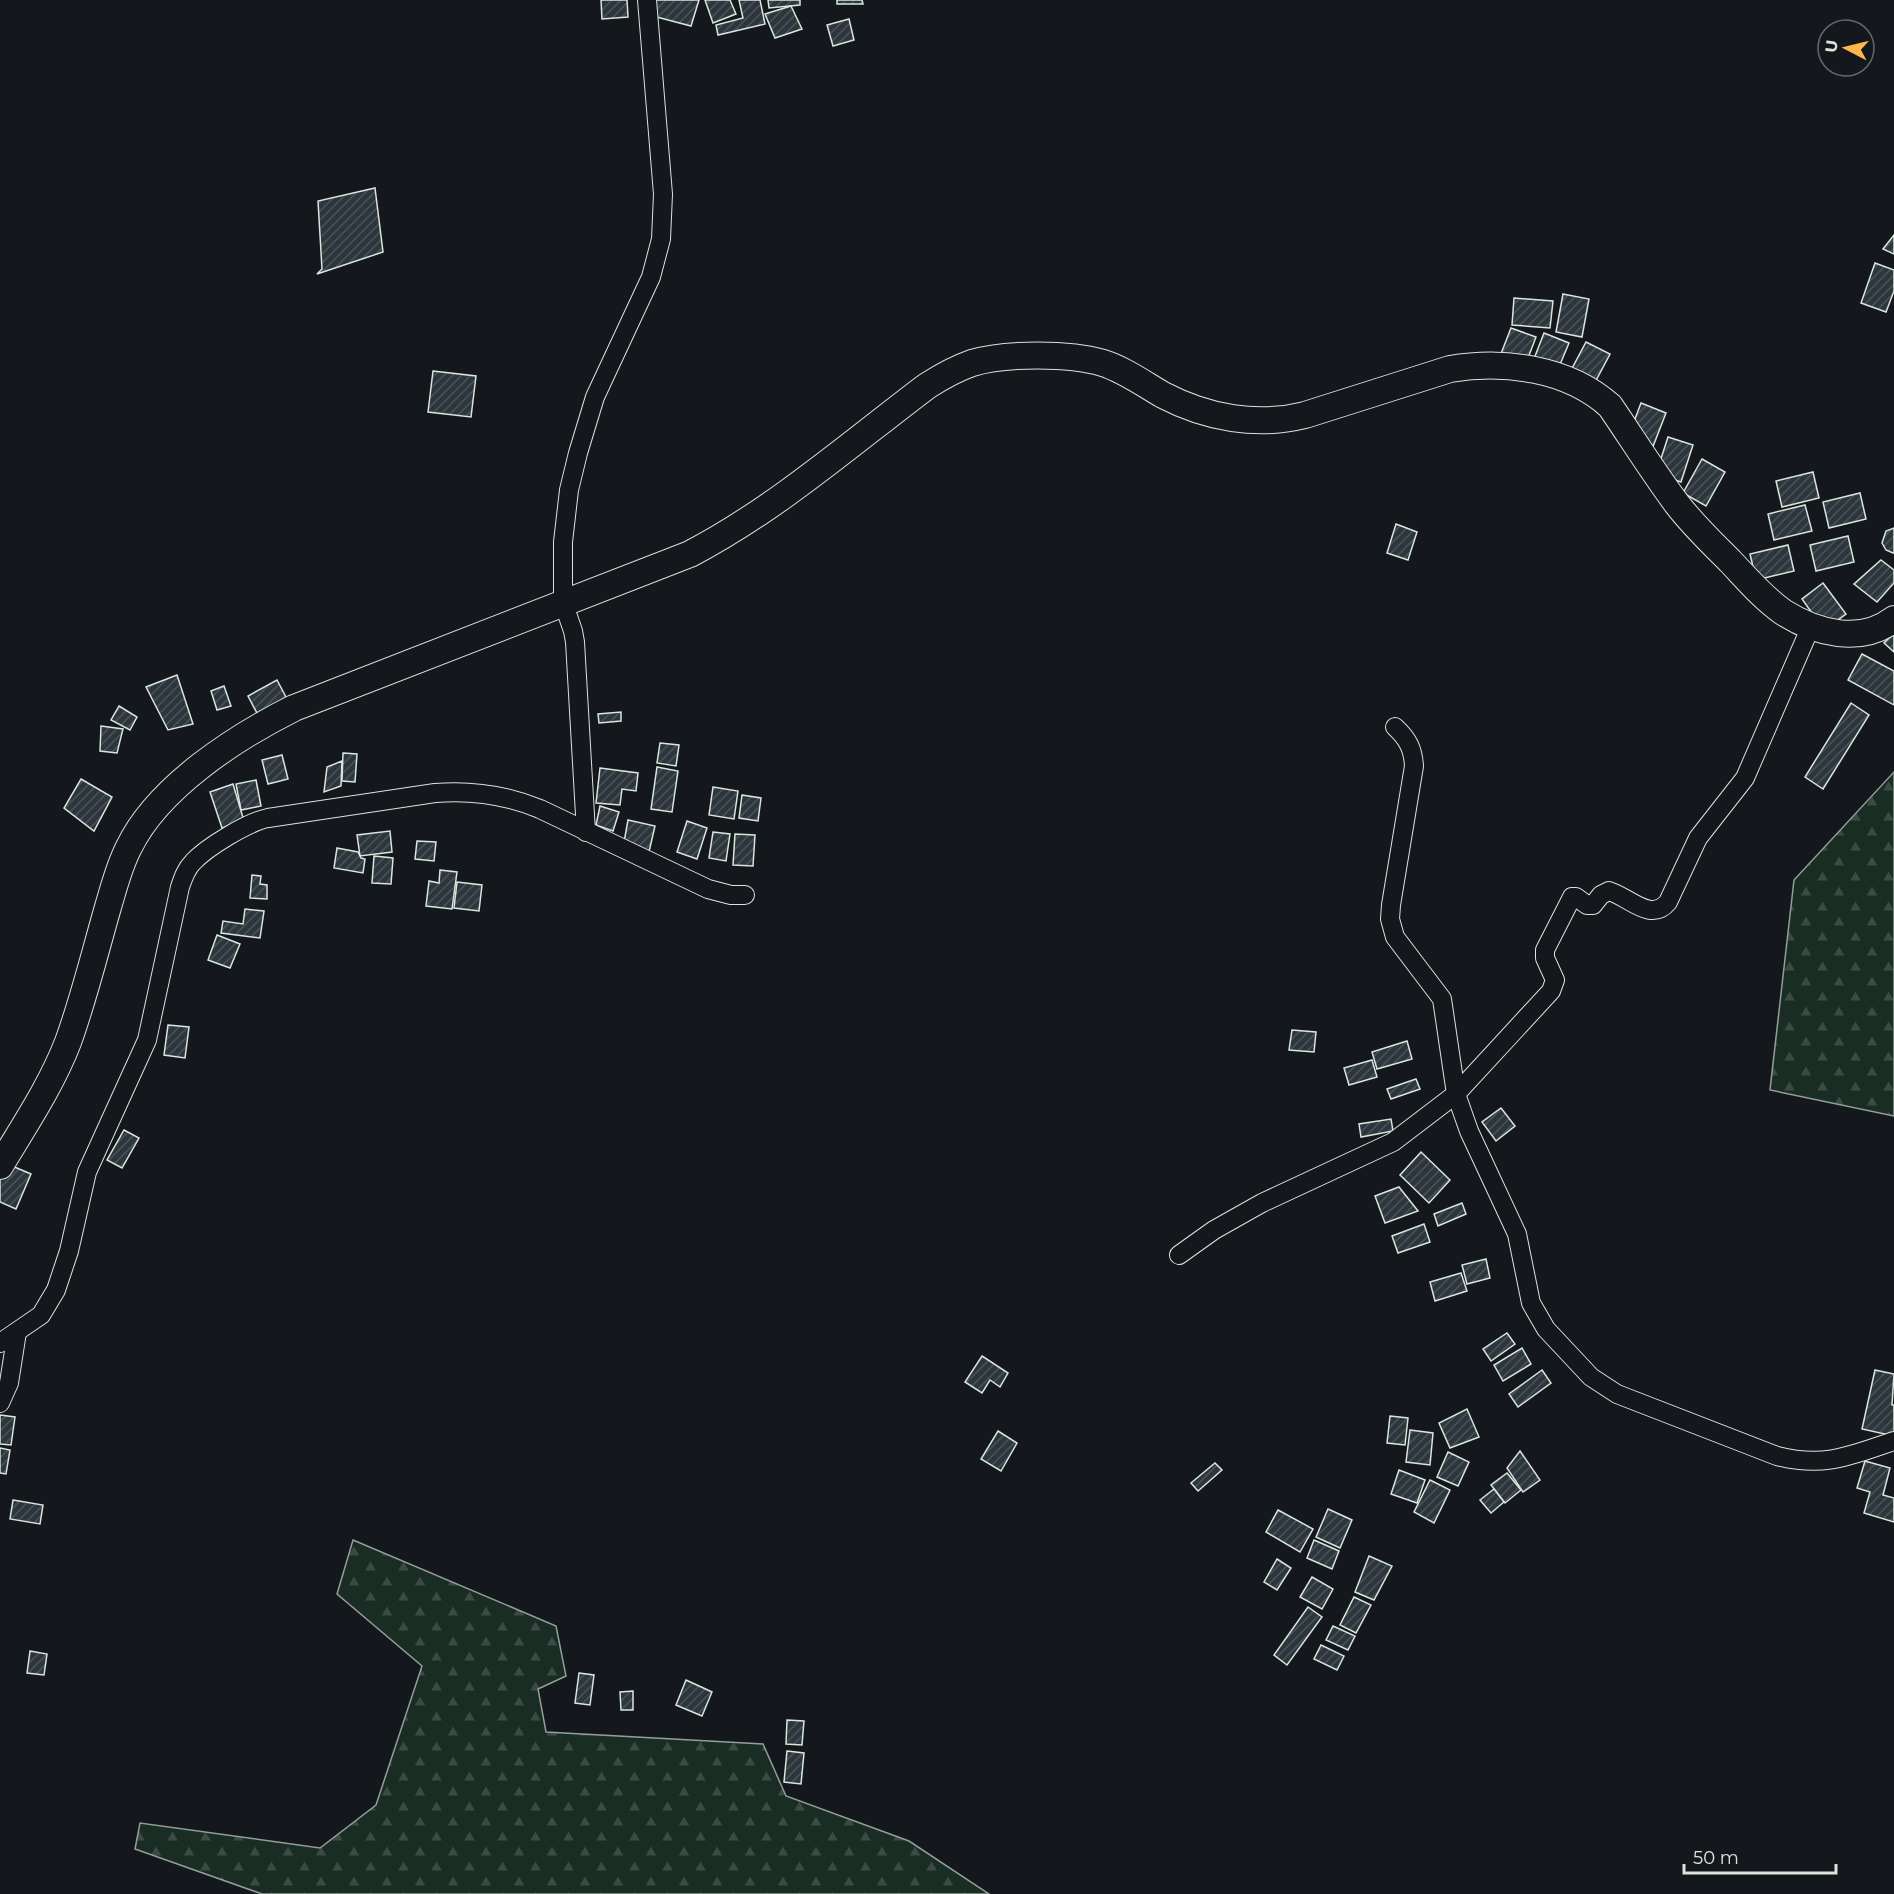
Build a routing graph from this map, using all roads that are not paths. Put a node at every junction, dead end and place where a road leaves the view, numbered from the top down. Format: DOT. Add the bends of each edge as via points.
graph roads {
  1 [pos="647,0"];
  2 [pos="563,602"];
  3 [pos="1894,619"];
  4 [pos="1811,626"];
  5 [pos="1395,727"];
  6 [pos="586,832"];
  7 [pos="745,895"];
  8 [pos="1456,1094"];
  9 [pos="0,1166"];
  10 [pos="1179,1255"];
  11 [pos="17,1332"];
  12 [pos="0,1343"];
  13 [pos="0,1403"];
  14 [pos="1894,1441"];
  1 -- 2 [label="street" via="663,194 661,239 651,277 595,398 578,453 563,542"];
  2 -- 4 [label="street" via="717,540 756,516 948,372 999,358 1060,356 1104,363 1204,412 1264,422 1305,415 1450,369 1510,366 1559,377 1610,405 1695,526 1782,611"];
  2 -- 6 [label="street" via="575,642"];
  2 -- 9 [label="street" via="294,708 226,747 159,805 133,840 117,878 61,1058"];
  3 -- 4 [label="street" via="1875,631 1855,635"];
  4 -- 8 [label="street" via="1746,778 1698,838 1668,902 1653,911 1610,891 1590,906 1572,897 1545,950 1554,985"];
  5 -- 8 [label="street" via="1412,748 1414,766 1390,919 1400,945 1442,999"];
  6 -- 7 [label="street" via="708,889"];
  6 -- 11 [label="street" via="518,801 453,791 259,820 203,853 187,869 180,887 144,1048 90,1162 63,1272 45,1310"];
  8 -- 10 [label="street" via="1393,1143 1262,1203"];
  8 -- 14 [label="street" via="1517,1234 1531,1303 1546,1329 1591,1377 1648,1407 1800,1462 1847,1457"];
  11 -- 12 [label="street"];
  11 -- 13 [label="street" via="9,1383"];
}
